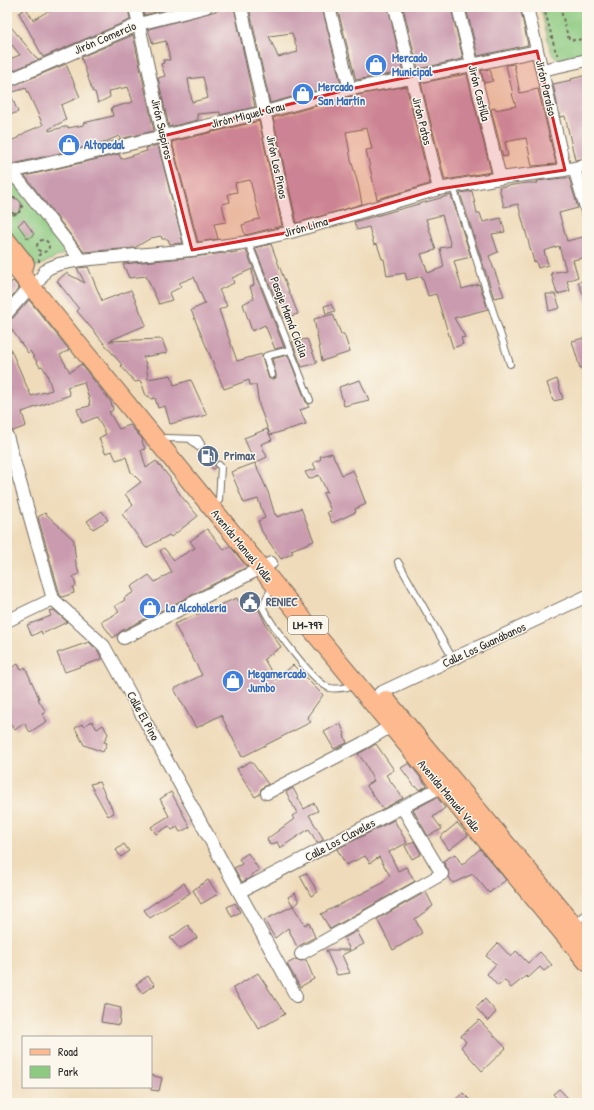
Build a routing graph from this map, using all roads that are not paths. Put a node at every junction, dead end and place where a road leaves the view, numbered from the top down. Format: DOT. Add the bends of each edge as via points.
graph roads {
  1 [pos="135,7"];
  2 [pos="206,7"];
  3 [pos="241,7"];
  4 [pos="329,7"];
  5 [pos="394,7"];
  6 [pos="458,7"];
  7 [pos="528,7"];
  8 [pos="139,24"];
  9 [pos="537,51"];
  10 [pos="587,60"];
  11 [pos="472,65"];
  12 [pos="542,70"];
  13 [pos="411,78"];
  14 [pos="7,81"];
  15 [pos="350,89"];
  16 [pos="265,112"];
  17 [pos="163,136"];
  18 [pos="587,165"];
  19 [pos="570,169"];
  20 [pos="8,171"];
  21 [pos="500,178"];
  22 [pos="453,186"];
  23 [pos="439,189"];
  24 [pos="587,211"];
  25 [pos="291,232"];
  26 [pos="7,241"];
  27 [pos="248,242"];
  28 [pos="192,250"];
  29 [pos="7,257"];
  30 [pos="80,260"];
  31 [pos="34,284"];
  32 [pos="7,313"];
  33 [pos="290,350"];
  34 [pos="510,364"];
  35 [pos="272,374"];
  36 [pos="310,400"];
  37 [pos="7,436"];
  38 [pos="166,438"];
  39 [pos="199,446"];
  40 [pos="217,466"];
  41 [pos="219,500"];
  42 [pos="398,562"];
  43 [pos="266,566"];
  44 [pos="274,584"];
  45 [pos="587,596"];
  46 [pos="53,599"];
  47 [pos="7,621"];
  48 [pos="124,638"];
  49 [pos="453,659"];
  50 [pos="358,686"];
  51 [pos="380,693"];
  52 [pos="391,726"];
  53 [pos="441,787"];
  54 [pos="267,793"];
  55 [pos="402,807"];
  56 [pos="239,892"];
  57 [pos="587,913"];
  58 [pos="574,925"];
  59 [pos="587,941"];
  60 [pos="301,954"];
  61 [pos="587,962"];
  62 [pos="296,996"];
  1 -- 8 [label="street, Jirón Suspiros"];
  2 -- 8 [label="street, Jirón Comercio"];
  3 -- 16 [label="street, Jirón Los Pinos"];
  4 -- 15 [label="street"];
  5 -- 13 [label="street, Jirón Patos"];
  6 -- 11 [label="street, Jirón Castilla"];
  7 -- 9 [label="street, Jirón Paraíso"];
  8 -- 14 [label="street, Jirón Comercio"];
  8 -- 17 [label="street, Jirón Suspiros"];
  9 -- 11 [label="street, Jirón Miguel Grau"];
  9 -- 12 [label="street, Jirón Paraíso"];
  10 -- 12 [label="street"];
  11 -- 13 [label="street, Jirón Miguel Grau"];
  11 -- 21 [label="street, Jirón Castilla"];
  12 -- 19 [label="street, Jirón Paraíso"];
  13 -- 15 [label="street, Jirón Miguel Grau"];
  13 -- 23 [label="street, Jirón Patos"];
  15 -- 16 [label="street, Jirón Miguel Grau"];
  16 -- 17 [label="street, Jirón Miguel Grau"];
  16 -- 25 [label="street, Jirón Los Pinos"];
  17 -- 20 [label="street, Jirón Miguel Grau"];
  17 -- 28 [label="street, Jirón Suspiros"];
  18 -- 19 [label="street, Jirón Lima"];
  19 -- 21 [label="street, Jirón Lima"];
  19 -- 24 [label="street, Jirón Paraíso"];
  20 -- 30 [label="street" via="20,182"];
  21 -- 22 [label="street, Jirón Lima"];
  22 -- 23 [label="street, Jirón Lima"];
  22 -- 34 [label="lane"];
  23 -- 25 [label="street, Jirón Lima"];
  25 -- 27 [label="street, Jirón Lima"];
  26 -- 31 [label="main road, Avenida Manuel Valle / LM-797"];
  27 -- 28 [label="street, Jirón Lima"];
  27 -- 33 [label="lane, Pasaje Mamá Cicilia"];
  28 -- 30 [label="street, Jirón Lima"];
  29 -- 31 [label="main road, Avenida Manuel Valle / LM-797"];
  30 -- 31 [label="street, Jirón Lima" via="49,268"];
  31 -- 32 [label="street, Jirón Lima"];
  31 -- 38 [label="main road, Avenida Manuel Valle / LM-797"];
  31 -- 43 [label="main road, Avenida Manuel Valle / LM-797"];
  33 -- 35 [label="lane" via="266,356"];
  33 -- 36 [label="lane, Pasaje Mamá Cicilia"];
  37 -- 46 [label="street"];
  38 -- 39 [label="lane" via="190,439"];
  38 -- 41 [label="main road, Avenida Manuel Valle / LM-797"];
  40 -- 41 [label="lane" via="221,467"];
  41 -- 43 [label="main road, Avenida Manuel Valle / LM-797"];
  42 -- 49 [label="lane"];
  43 -- 44 [label="main road, Avenida Manuel Valle / LM-797"];
  43 -- 48 [label="street"];
  43 -- 51 [label="main road, Avenida Manuel Valle / LM-797"];
  44 -- 50 [label="main road, Avenida Manuel Valle / LM-797"];
  44 -- 50 [label="lane" via="263,608 290,647 327,687 332,689"];
  45 -- 49 [label="street, Calle Los Guanábanos"];
  46 -- 47 [label="street"];
  46 -- 56 [label="street, Calle El Pino" via="104,646"];
  49 -- 51 [label="street, Calle Los Guanábanos"];
  50 -- 52 [label="main road, Avenida Manuel Valle / LM-797"];
  51 -- 58 [label="main road, Avenida Manuel Valle / LM-797"];
  52 -- 53 [label="main road, Avenida Manuel Valle / LM-797"];
  52 -- 54 [label="street"];
  53 -- 55 [label="street, Calle Los Claveles"];
  53 -- 61 [label="main road, Avenida Manuel Valle / LM-797"];
  55 -- 56 [label="street, Calle Los Claveles"];
  55 -- 60 [label="street" via="442,874"];
  56 -- 62 [label="street, Calle El Pino"];
  57 -- 58 [label="lane"];
  58 -- 59 [label="main road, Avenida Manuel Valle / LM-797"];
}
